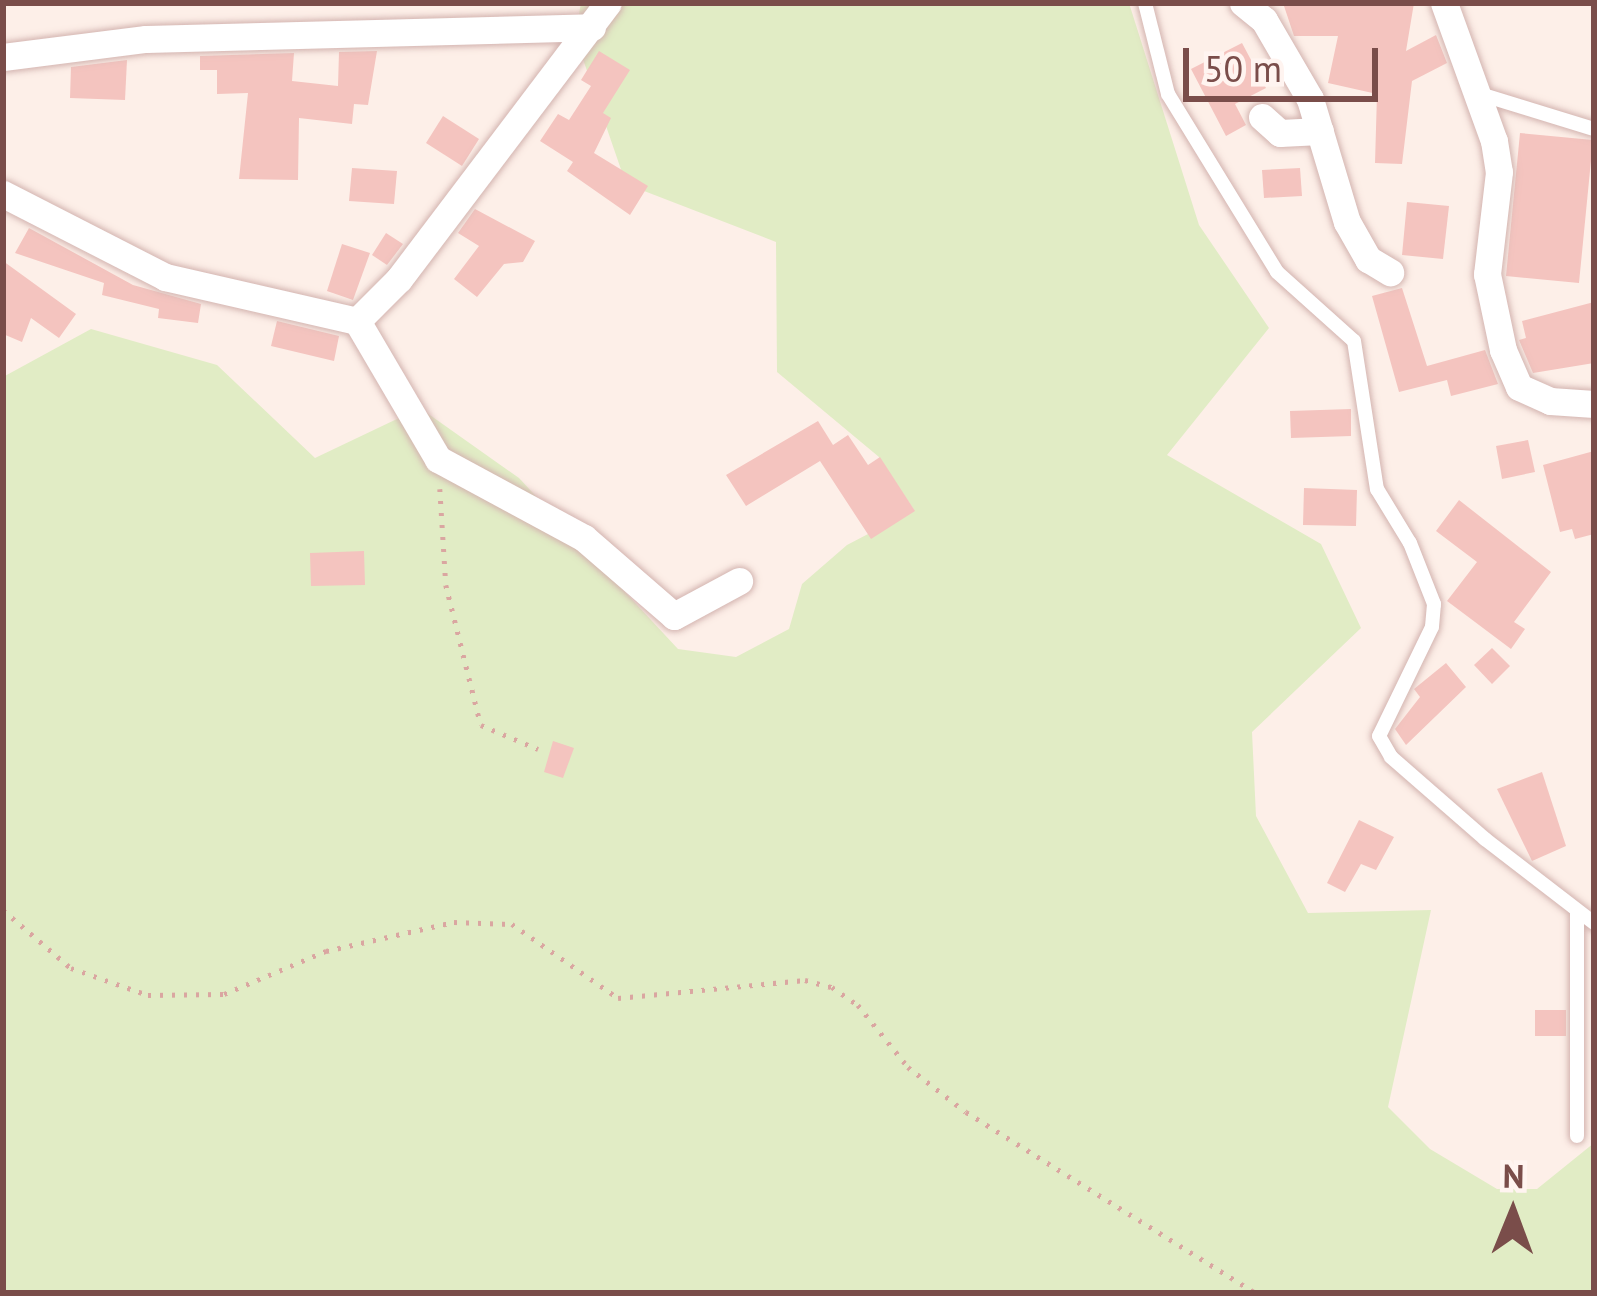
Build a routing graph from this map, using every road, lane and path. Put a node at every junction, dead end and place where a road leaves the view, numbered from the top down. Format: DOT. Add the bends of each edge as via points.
graph roads {
  1 [pos="1145,3"];
  2 [pos="1243,3"];
  3 [pos="1444,3"];
  4 [pos="600,15"];
  5 [pos="3,57"];
  6 [pos="1480,94"];
  7 [pos="1262,117"];
  8 [pos="1594,129"];
  9 [pos="1320,131"];
  10 [pos="3,194"];
  11 [pos="1390,272"];
  12 [pos="357,321"];
  13 [pos="1594,404"];
  14 [pos="438,459"];
  15 [pos="739,581"];
  16 [pos="538,749"];
  17 [pos="3,910"];
  18 [pos="1577,913"];
  19 [pos="1594,923"];
  20 [pos="1577,1136"];
  21 [pos="1256,1293"];
  1 -- 18 [label="lane" via="1168,94 1277,272 1354,341 1376,489 1410,543 1433,604 1432,627 1379,736 1391,758"];
  2 -- 9 [label="street" via="1264,20"];
  3 -- 6 [label="street"];
  4 -- 5 [label="street" via="146,39"];
  4 -- 12 [label="street" via="399,279"];
  6 -- 8 [label="lane"];
  6 -- 13 [label="street" via="1499,172 1487,274 1503,350 1519,387 1550,401"];
  7 -- 9 [label="street" via="1280,133"];
  9 -- 11 [label="street" via="1347,222 1368,259"];
  10 -- 12 [label="street" via="165,277"];
  12 -- 14 [label="street"];
  14 -- 15 [label="street" via="584,538 674,616"];
  14 -- 16 [label="path" via="446,585 481,724"];
  17 -- 21 [label="path" via="71,968 148,995 224,994 326,951 454,922 512,923 618,998 806,980 832,987 966,1112"];
  18 -- 19 [label="lane"];
  18 -- 20 [label="lane"];
}
